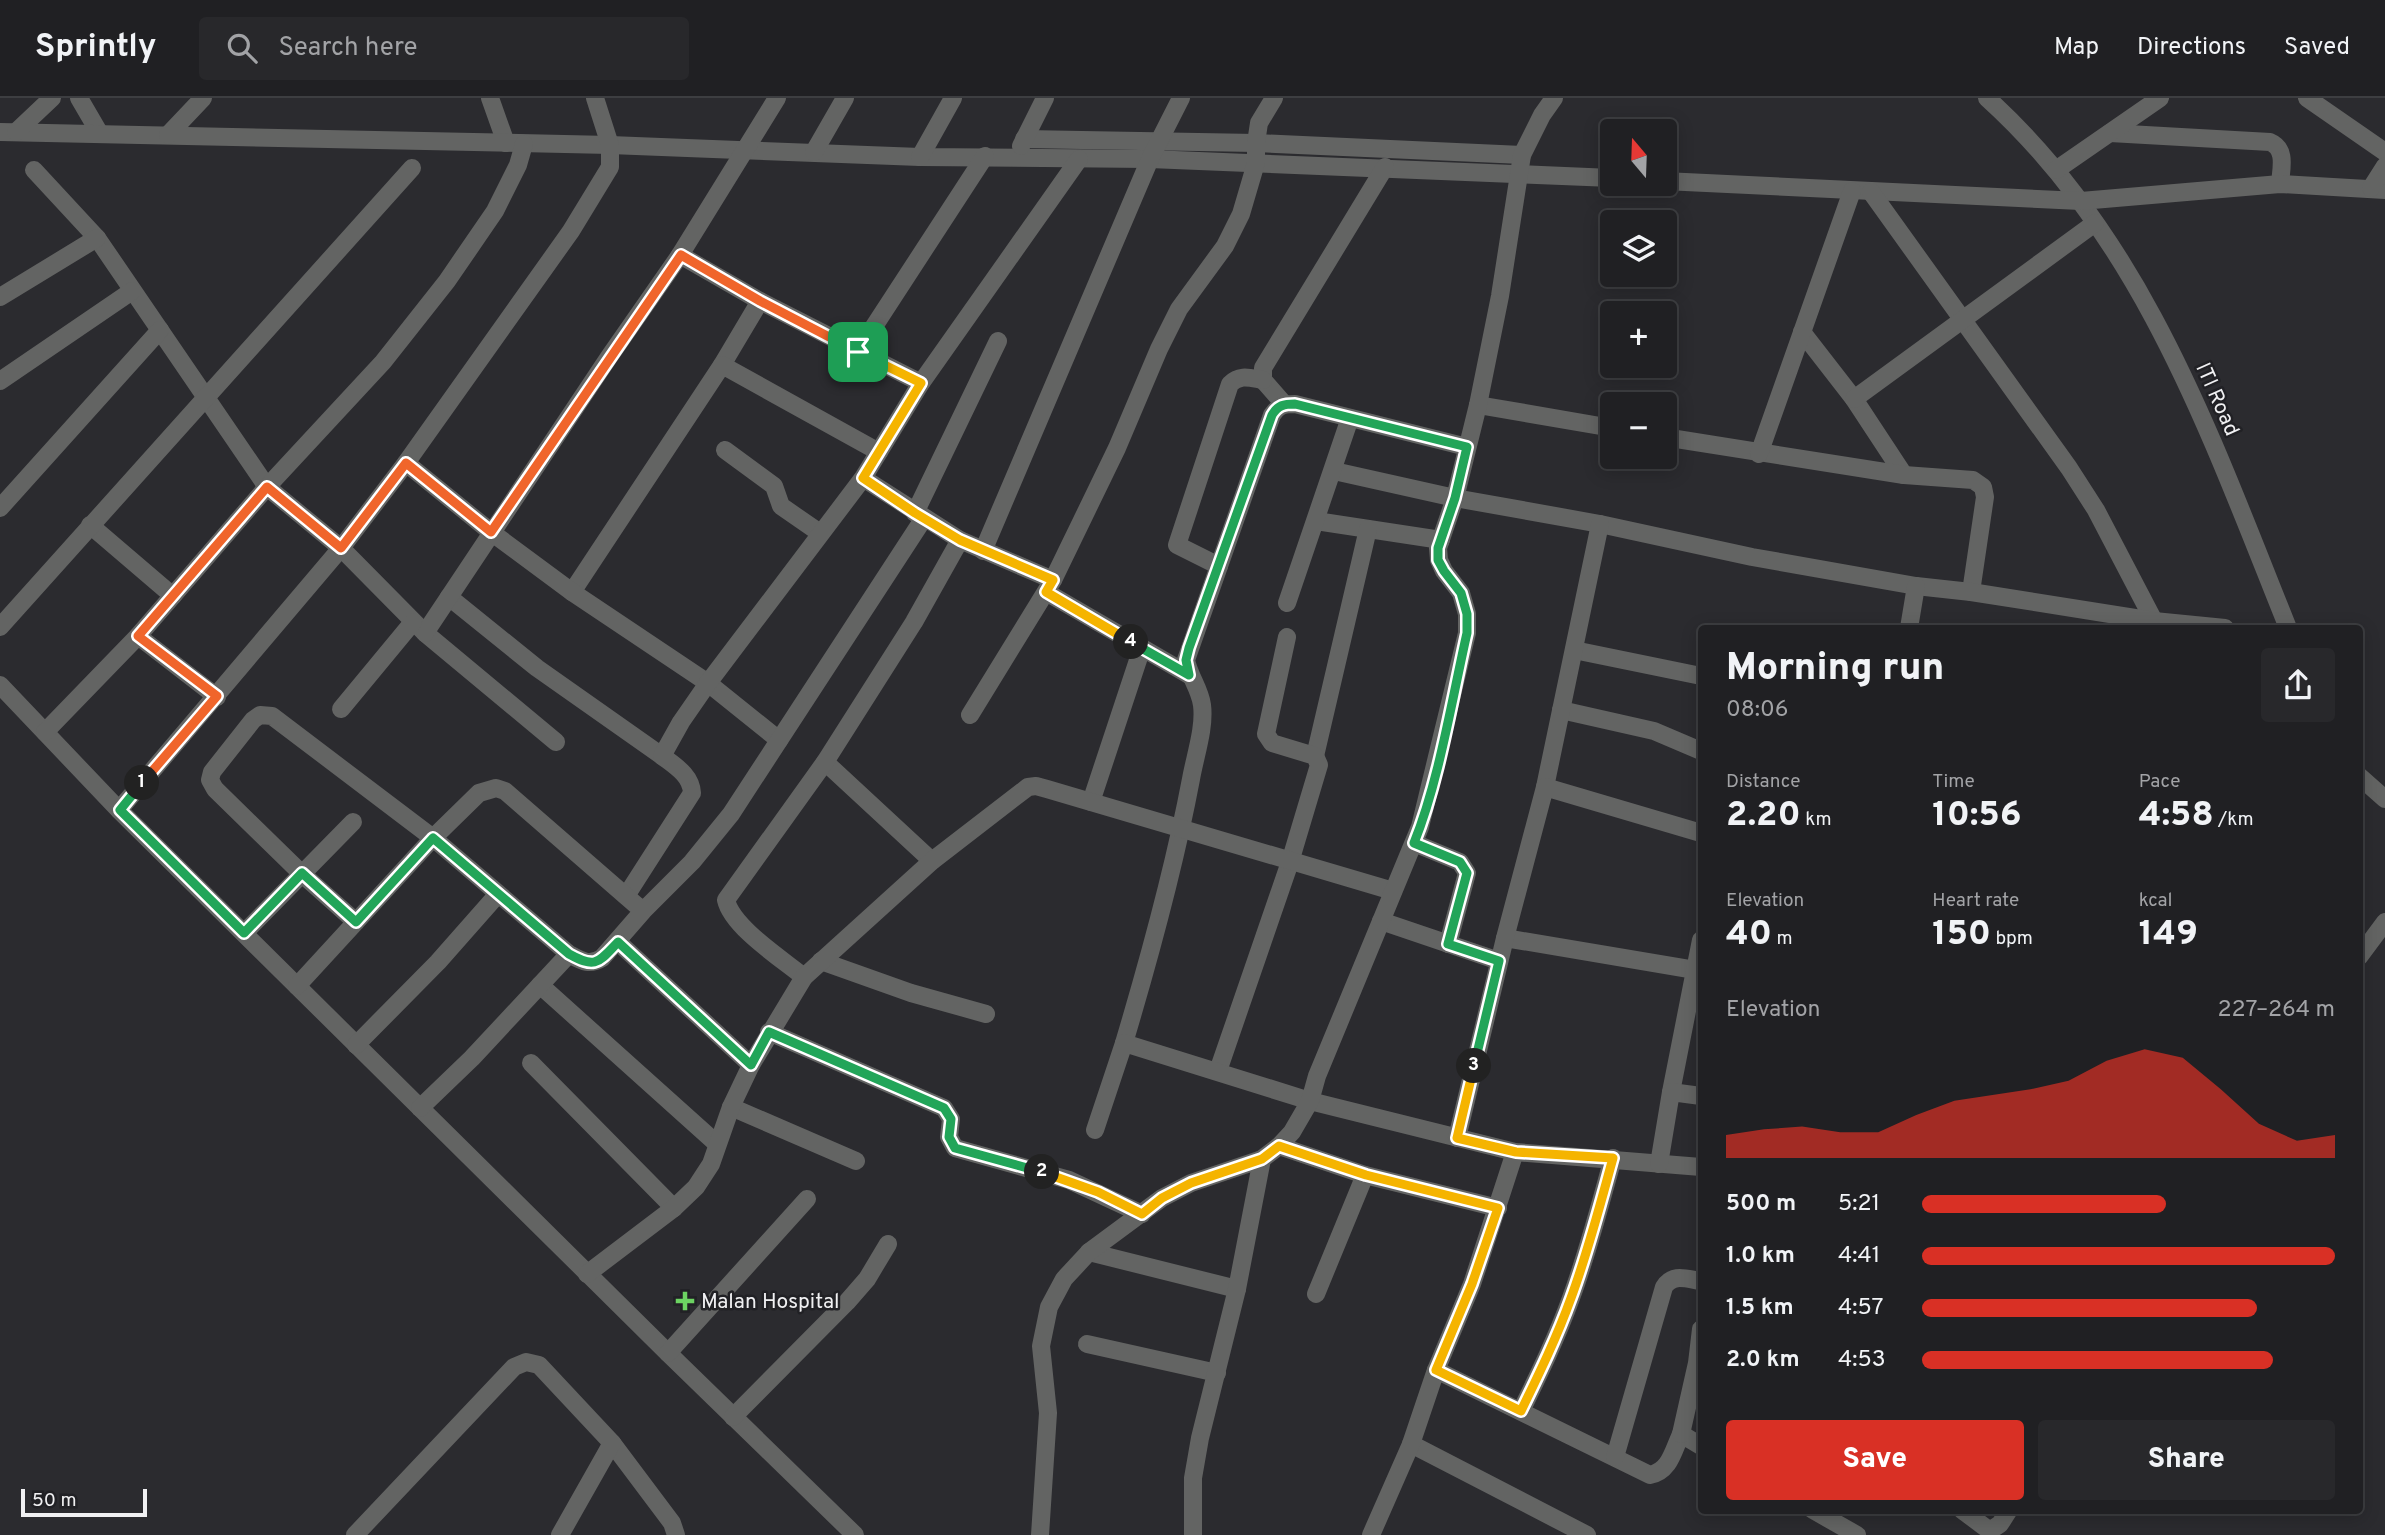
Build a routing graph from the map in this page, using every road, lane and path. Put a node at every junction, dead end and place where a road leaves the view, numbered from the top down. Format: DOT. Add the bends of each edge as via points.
graph roads {
  1 [pos="52,98"];
  2 [pos="79,98"];
  3 [pos="203,98"];
  4 [pos="491,98"];
  5 [pos="595,98"];
  6 [pos="777,98"];
  7 [pos="845,98"];
  8 [pos="953,98"];
  9 [pos="1045,98"];
  10 [pos="1181,98"];
  11 [pos="1274,98"];
  12 [pos="1554,98"];
  13 [pos="1987,98"];
  14 [pos="2160,98"];
  15 [pos="2307,98"];
  16 [pos="8,132"];
  17 [pos="2110,133"];
  18 [pos="100,134"];
  19 [pos="168,135"];
  20 [pos="1024,139"];
  21 [pos="1159,141"];
  22 [pos="1255,143"];
  23 [pos="517,151"];
  24 [pos="746,151"];
  25 [pos="814,152"];
  26 [pos="2385,152"];
  27 [pos="1522,155"];
  28 [pos="610,156"];
  29 [pos="985,156"];
  30 [pos="920,157"];
  31 [pos="1014,158"];
  32 [pos="1079,159"];
  33 [pos="1150,159"];
  34 [pos="1256,163"];
  35 [pos="2385,166"];
  36 [pos="1385,167"];
  37 [pos="412,168"];
  38 [pos="34,170"];
  39 [pos="2056,170"];
  40 [pos="1518,173"];
  41 [pos="1600,177"];
  42 [pos="1677,182"];
  43 [pos="2280,184"];
  44 [pos="2378,189"];
  45 [pos="1852,191"];
  46 [pos="1871,192"];
  47 [pos="2081,201"];
  48 [pos="2095,223"];
  49 [pos="97,238"];
  50 [pos="681,255"];
  51 [pos="132,291"];
  52 [pos="0,297"];
  53 [pos="760,301"];
  54 [pos="1962,320"];
  55 [pos="160,330"];
  56 [pos="1802,332"];
  57 [pos="998,341"];
  58 [pos="858,352"];
  59 [pos="722,365"];
  60 [pos="1263,380"];
  61 [pos="0,381"];
  62 [pos="921,383"];
  63 [pos="206,396"];
  64 [pos="1854,399"];
  65 [pos="1284,404"];
  66 [pos="1478,405"];
  67 [pos="1350,418"];
  68 [pos="1600,426"];
  69 [pos="1677,440"];
  70 [pos="1467,447"];
  71 [pos="725,450"];
  72 [pos="879,452"];
  73 [pos="1759,454"];
  74 [pos="406,463"];
  75 [pos="1334,471"];
  76 [pos="1904,475"];
  77 [pos="863,478"];
  78 [pos="267,487"];
  79 [pos="1455,498"];
  80 [pos="0,508"];
  81 [pos="920,515"];
  82 [pos="1316,521"];
  83 [pos="1600,524"];
  84 [pos="90,525"];
  85 [pos="1368,529"];
  86 [pos="491,532"];
  87 [pos="820,533"];
  88 [pos="960,540"];
  89 [pos="1441,540"];
  90 [pos="341,548"];
  91 [pos="983,551"];
  92 [pos="1219,566"];
  93 [pos="1049,586"];
  94 [pos="1916,586"];
  95 [pos="572,592"];
  96 [pos="1971,592"];
  97 [pos="173,596"];
  98 [pos="449,597"];
  99 [pos="1287,603"];
  100 [pos="2154,621"];
  101 [pos="1910,625"];
  102 [pos="2195,625"];
  103 [pos="2287,625"];
  104 [pos="0,627"];
  105 [pos="419,627"];
  106 [pos="138,636"];
  107 [pos="1287,637"];
  108 [pos="1142,648"];
  109 [pos="1574,650"];
  110 [pos="1189,675"];
  111 [pos="1698,675"];
  112 [pos="708,682"];
  113 [pos="0,685"];
  114 [pos="217,696"];
  115 [pos="341,709"];
  116 [pos="1562,710"];
  117 [pos="970,715"];
  118 [pos="45,732"];
  119 [pos="779,740"];
  120 [pos="556,742"];
  121 [pos="1698,750"];
  122 [pos="662,756"];
  123 [pos="1315,756"];
  124 [pos="825,762"];
  125 [pos="2363,780"];
  126 [pos="1545,786"];
  127 [pos="2385,799"];
  128 [pos="1091,802"];
  129 [pos="120,810"];
  130 [pos="354,822"];
  131 [pos="1182,830"];
  132 [pos="1698,832"];
  133 [pos="433,838"];
  134 [pos="1414,843"];
  135 [pos="932,861"];
  136 [pos="1290,862"];
  137 [pos="302,873"];
  138 [pos="1393,891"];
  139 [pos="498,894"];
  140 [pos="626,896"];
  141 [pos="643,911"];
  142 [pos="1381,921"];
  143 [pos="356,922"];
  144 [pos="2385,922"];
  145 [pos="244,933"];
  146 [pos="1505,938"];
  147 [pos="2365,940"];
  148 [pos="618,942"];
  149 [pos="1448,944"];
  150 [pos="569,954"];
  151 [pos="821,961"];
  152 [pos="1499,961"];
  153 [pos="1698,970"];
  154 [pos="804,977"];
  155 [pos="540,985"];
  156 [pos="297,986"];
  157 [pos="986,1014"];
  158 [pos="769,1032"];
  159 [pos="1124,1043"];
  160 [pos="356,1045"];
  161 [pos="531,1063"];
  162 [pos="751,1065"];
  163 [pos="1218,1071"];
  164 [pos="1671,1092"];
  165 [pos="1698,1096"];
  166 [pos="1310,1101"];
  167 [pos="731,1107"];
  168 [pos="420,1108"];
  169 [pos="1095,1130"];
  170 [pos="1457,1138"];
  171 [pos="716,1143"];
  172 [pos="1279,1146"];
  173 [pos="1516,1152"];
  174 [pos="1613,1158"];
  175 [pos="1262,1159"];
  176 [pos="856,1161"];
  177 [pos="1659,1164"];
  178 [pos="1698,1167"];
  179 [pos="1366,1175"];
  180 [pos="807,1199"];
  181 [pos="674,1208"];
  182 [pos="1498,1208"];
  183 [pos="1142,1214"];
  184 [pos="888,1244"];
  185 [pos="1088,1252"];
  186 [pos="587,1274"];
  187 [pos="1698,1281"];
  188 [pos="1237,1289"];
  189 [pos="1315,1294"];
  190 [pos="1087,1344"];
  191 [pos="668,1353"];
  192 [pos="1698,1354"];
  193 [pos="1436,1370"];
  194 [pos="1217,1373"];
  195 [pos="1521,1411"];
  196 [pos="733,1416"];
  197 [pos="1681,1434"];
  198 [pos="612,1443"];
  199 [pos="1410,1444"];
  200 [pos="1698,1444"];
  201 [pos="1615,1457"];
  202 [pos="1820,1514"];
  203 [pos="1967,1514"];
  204 [pos="2006,1514"];
  205 [pos="1556,1527"];
  206 [pos="355,1535"];
  207 [pos="560,1535"];
  208 [pos="676,1535"];
  209 [pos="855,1535"];
  210 [pos="1040,1535"];
  211 [pos="1193,1535"];
  212 [pos="1371,1535"];
  213 [pos="1587,1535"];
  214 [pos="1857,1535"];
  1 -- 16 [label="street"];
  2 -- 18 [label="street"];
  3 -- 19 [label="street"];
  4 -- 23 [label="street"];
  5 -- 28 [label="street"];
  6 -- 24 [label="street"];
  7 -- 25 [label="street"];
  8 -- 30 [label="street"];
  9 -- 20 [label="street"];
  10 -- 21 [label="street"];
  11 -- 22 [label="street" via="1259,123"];
  12 -- 27 [label="street"];
  13 -- 39 [label="street"];
  14 -- 17 [label="street"];
  15 -- 26 [label="street"];
  16 -- 18 [label="street"];
  17 -- 39 [label="street"];
  17 -- 43 [label="street" via="2270,142 2281,151"];
  18 -- 19 [label="street"];
  19 -- 23 [label="street"];
  20 -- 21 [label="street"];
  20 -- 31 [label="street"];
  21 -- 22 [label="street"];
  21 -- 33 [label="street"];
  22 -- 27 [label="street"];
  22 -- 34 [label="street"];
  23 -- 28 [label="street"];
  23 -- 78 [label="street" via="495,211 447,281 383,362"];
  24 -- 25 [label="street"];
  24 -- 28 [label="street"];
  24 -- 50 [label="street"];
  25 -- 30 [label="street"];
  27 -- 40 [label="street"];
  28 -- 74 [label="street" via="571,231"];
  29 -- 30 [label="street"];
  29 -- 31 [label="street"];
  29 -- 58 [label="street"];
  31 -- 32 [label="street"];
  32 -- 33 [label="street"];
  32 -- 62 [label="street"];
  33 -- 34 [label="street"];
  33 -- 91 [label="street"];
  34 -- 36 [label="street"];
  34 -- 93 [label="street" via="1241,214 1225,247 1179,309"];
  35 -- 44 [label="street"];
  36 -- 40 [label="street"];
  36 -- 60 [label="street" via="1278,341 1263,368"];
  37 -- 63 [label="street"];
  38 -- 49 [label="street"];
  39 -- 47 [label="street"];
  40 -- 41 [label="street"];
  40 -- 66 [label="street"];
  42 -- 45 [label="street"];
  43 -- 44 [label="street"];
  43 -- 47 [label="street"];
  45 -- 46 [label="street"];
  45 -- 56 [label="street"];
  46 -- 47 [label="street"];
  46 -- 54 [label="street"];
  47 -- 48 [label="street, ITI Road"];
  48 -- 54 [label="street"];
  48 -- 103 [label="street, ITI Road" via="2151,309 2186,381"];
  49 -- 51 [label="street"];
  49 -- 52 [label="street"];
  50 -- 53 [label="street"];
  50 -- 86 [label="street"];
  51 -- 55 [label="street"];
  51 -- 61 [label="street"];
  53 -- 58 [label="street"];
  53 -- 59 [label="street"];
  54 -- 64 [label="street"];
  54 -- 100 [label="street" via="2076,478"];
  55 -- 63 [label="street"];
  55 -- 80 [label="street"];
  56 -- 64 [label="street"];
  56 -- 73 [label="street"];
  57 -- 81 [label="street"];
  58 -- 62 [label="street"];
  59 -- 72 [label="street"];
  59 -- 95 [label="street"];
  60 -- 65 [label="street"];
  60 -- 92 [label="street" via="1244,377 1230,384 1177,545"];
  62 -- 72 [label="street"];
  63 -- 78 [label="street"];
  63 -- 84 [label="street"];
  64 -- 76 [label="street"];
  65 -- 67 [label="street"];
  65 -- 92 [label="street" via="1272,415"];
  66 -- 68 [label="street"];
  66 -- 70 [label="street"];
  67 -- 70 [label="street"];
  67 -- 75 [label="street"];
  69 -- 73 [label="street"];
  70 -- 79 [label="street"];
  71 -- 87 [label="street" via="774,486 781,506"];
  72 -- 77 [label="street"];
  73 -- 76 [label="street"];
  74 -- 86 [label="street"];
  74 -- 90 [label="street"];
  75 -- 79 [label="street"];
  75 -- 82 [label="street"];
  76 -- 96 [label="street" via="1973,480 1983,487"];
  77 -- 81 [label="street"];
  77 -- 87 [label="street"];
  78 -- 90 [label="street"];
  78 -- 97 [label="street"];
  79 -- 83 [label="street"];
  79 -- 89 [label="street"];
  81 -- 88 [label="street"];
  81 -- 119 [label="street"];
  82 -- 85 [label="street"];
  82 -- 99 [label="street"];
  83 -- 94 [label="street"];
  83 -- 109 [label="street"];
  84 -- 97 [label="street"];
  84 -- 104 [label="street"];
  85 -- 89 [label="street"];
  85 -- 123 [label="street"];
  86 -- 95 [label="street"];
  86 -- 98 [label="street"];
  87 -- 112 [label="street"];
  88 -- 91 [label="street"];
  88 -- 124 [label="street"];
  89 -- 134 [label="street" via="1438,560 1461,593 1467,633"];
  90 -- 105 [label="street"];
  90 -- 114 [label="street"];
  91 -- 93 [label="street"];
  92 -- 110 [label="street" via="1189,648"];
  93 -- 108 [label="street"];
  93 -- 117 [label="street"];
  94 -- 96 [label="street"];
  94 -- 101 [label="street"];
  95 -- 112 [label="street"];
  96 -- 100 [label="street"];
  97 -- 106 [label="street"];
  98 -- 105 [label="street"];
  98 -- 122 [label="street" via="537,668"];
  100 -- 102 [label="street"];
  105 -- 115 [label="street"];
  105 -- 120 [label="street"];
  106 -- 114 [label="street"];
  106 -- 118 [label="street"];
  107 -- 123 [label="street" via="1266,734 1272,743"];
  108 -- 110 [label="street"];
  108 -- 128 [label="street"];
  109 -- 111 [label="street"];
  109 -- 116 [label="street"];
  110 -- 131 [label="street" via="1202,706"];
  112 -- 119 [label="street"];
  112 -- 122 [label="street"];
  113 -- 118 [label="street"];
  114 -- 129 [label="street"];
  116 -- 121 [label="street" via="1654,731"];
  116 -- 126 [label="street"];
  118 -- 129 [label="street"];
  119 -- 141 [label="street" via="731,814"];
  122 -- 140 [label="street" via="684,773 692,793"];
  123 -- 136 [label="street" via="1319,765"];
  124 -- 135 [label="street"];
  124 -- 154 [label="street" via="726,900 728,910 744,927"];
  125 -- 127 [label="street"];
  126 -- 132 [label="street"];
  126 -- 146 [label="street"];
  128 -- 131 [label="street"];
  128 -- 135 [label="street" via="1036,786 1028,788"];
  129 -- 145 [label="street"];
  130 -- 137 [label="street"];
  131 -- 136 [label="street"];
  131 -- 159 [label="street"];
  133 -- 137 [label="street" via="272,716 260,715 212,772 211,780"];
  133 -- 139 [label="street"];
  133 -- 140 [label="street" via="479,793 496,788"];
  133 -- 143 [label="street"];
  134 -- 138 [label="street"];
  134 -- 149 [label="street" via="1460,862 1467,873"];
  135 -- 151 [label="street"];
  136 -- 138 [label="street"];
  136 -- 163 [label="street"];
  137 -- 143 [label="street"];
  137 -- 145 [label="street"];
  138 -- 142 [label="street"];
  139 -- 150 [label="street"];
  139 -- 160 [label="street"];
  140 -- 141 [label="street"];
  141 -- 148 [label="street"];
  142 -- 149 [label="street"];
  142 -- 166 [label="street"];
  143 -- 156 [label="street"];
  144 -- 147 [label="street"];
  145 -- 156 [label="street"];
  146 -- 152 [label="street"];
  146 -- 153 [label="street"];
  148 -- 150 [label="street" via="595,962 586,964"];
  148 -- 162 [label="street"];
  149 -- 152 [label="street"];
  150 -- 155 [label="street"];
  151 -- 154 [label="street"];
  151 -- 157 [label="street"];
  152 -- 170 [label="street"];
  153 -- 164 [label="street"];
  154 -- 158 [label="street"];
  155 -- 168 [label="street"];
  155 -- 171 [label="street"];
  156 -- 160 [label="street"];
  158 -- 162 [label="street"];
  158 -- 183 [label="street" via="944,1108 951,1119 949,1137 955,1148 1069,1180"];
  159 -- 163 [label="street"];
  159 -- 169 [label="street"];
  160 -- 168 [label="street"];
  161 -- 181 [label="street"];
  162 -- 167 [label="street"];
  163 -- 166 [label="street"];
  164 -- 165 [label="street"];
  164 -- 177 [label="street"];
  166 -- 170 [label="street"];
  166 -- 172 [label="street"];
  167 -- 171 [label="street"];
  167 -- 176 [label="street"];
  168 -- 186 [label="street"];
  170 -- 173 [label="street"];
  171 -- 181 [label="street" via="696,1187"];
  172 -- 175 [label="street"];
  172 -- 179 [label="street"];
  173 -- 174 [label="street"];
  173 -- 182 [label="street"];
  174 -- 177 [label="street"];
  174 -- 195 [label="street" via="1571,1298"];
  175 -- 183 [label="street" via="1191,1183"];
  175 -- 188 [label="street"];
  177 -- 178 [label="street"];
  179 -- 182 [label="street"];
  179 -- 189 [label="street"];
  180 -- 191 [label="street"];
  181 -- 186 [label="street"];
  182 -- 193 [label="street"];
  183 -- 185 [label="street"];
  184 -- 196 [label="street" via="847,1302"];
  185 -- 188 [label="street"];
  185 -- 210 [label="street" via="1064,1279 1049,1307 1041,1346 1048,1413"];
  186 -- 191 [label="street"];
  187 -- 201 [label="street" via="1676,1277 1664,1287"];
  188 -- 194 [label="street"];
  190 -- 194 [label="street"];
  191 -- 196 [label="street"];
  192 -- 197 [label="street"];
  193 -- 195 [label="street"];
  193 -- 199 [label="street"];
  194 -- 211 [label="street" via="1194,1478"];
  195 -- 201 [label="street"];
  196 -- 209 [label="street"];
  197 -- 200 [label="street"];
  197 -- 201 [label="street" via="1659,1474 1650,1475"];
  198 -- 206 [label="street" via="539,1365 526,1362 514,1367"];
  198 -- 207 [label="street"];
  198 -- 208 [label="street" via="672,1523"];
  199 -- 205 [label="street"];
  199 -- 212 [label="street"];
  202 -- 214 [label="street"];
  203 -- 204 [label="street" via="1991,1530"];
  205 -- 213 [label="street"];
}
